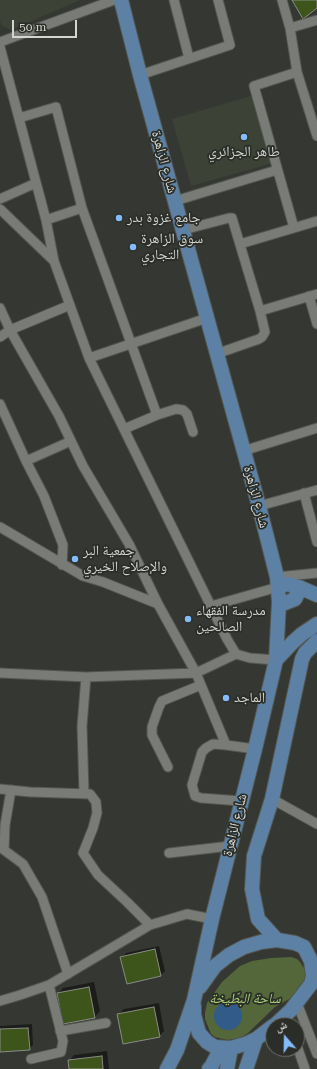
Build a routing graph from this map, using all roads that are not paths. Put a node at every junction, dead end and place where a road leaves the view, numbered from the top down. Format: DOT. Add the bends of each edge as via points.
graph roads {
  1 [pos="114,0"];
  2 [pos="121,0"];
  3 [pos="174,0"];
  4 [pos="218,0"];
  5 [pos="282,0"];
  6 [pos="317,20"];
  7 [pos="290,28"];
  8 [pos="0,42"];
  9 [pos="0,47"];
  10 [pos="189,58"];
  11 [pos="297,72"];
  12 [pos="140,76"];
  13 [pos="19,118"];
  14 [pos="317,136"];
  15 [pos="278,170"];
  16 [pos="36,183"];
  17 [pos="0,199"];
  18 [pos="174,201"];
  19 [pos="82,208"];
  20 [pos="0,209"];
  21 [pos="46,220"];
  22 [pos="317,222"];
  23 [pos="294,228"];
  24 [pos="182,230"];
  25 [pos="240,244"];
  26 [pos="54,261"];
  27 [pos="313,295"];
  28 [pos="70,305"];
  29 [pos="0,308"];
  30 [pos="260,311"];
  31 [pos="207,318"];
  32 [pos="317,324"];
  33 [pos="10,330"];
  34 [pos="0,337"];
  35 [pos="132,344"];
  36 [pos="216,354"];
  37 [pos="89,358"];
  38 [pos="0,404"];
  39 [pos="157,415"];
  40 [pos="317,428"];
  41 [pos="124,429"];
  42 [pos="193,432"];
  43 [pos="70,440"];
  44 [pos="243,451"];
  45 [pos="26,461"];
  46 [pos="317,490"];
  47 [pos="304,494"];
  48 [pos="259,506"];
  49 [pos="0,527"];
  50 [pos="317,542"];
  51 [pos="62,565"];
  52 [pos="317,573"];
  53 [pos="278,582"];
  54 [pos="292,585"];
  55 [pos="317,595"];
  56 [pos="279,602"];
  57 [pos="158,604"];
  58 [pos="211,606"];
  59 [pos="317,624"];
  60 [pos="317,641"];
  61 [pos="236,654"];
  62 [pos="276,660"];
  63 [pos="0,673"];
  64 [pos="196,673"];
  65 [pos="86,677"];
  66 [pos="201,685"];
  67 [pos="226,745"];
  68 [pos="255,749"];
  69 [pos="168,767"];
  70 [pos="0,789"];
  71 [pos="11,790"];
  72 [pos="84,793"];
  73 [pos="272,799"];
  74 [pos="242,801"];
  75 [pos="317,824"];
  76 [pos="230,846"];
  77 [pos="169,853"];
  78 [pos="212,918"];
  79 [pos="150,925"];
  80 [pos="277,940"];
  81 [pos="310,948"];
  82 [pos="68,974"];
  83 [pos="49,985"];
  84 [pos="317,992"];
  85 [pos="194,1000"];
  86 [pos="0,1001"];
  87 [pos="297,1003"];
  88 [pos="285,1017"];
  89 [pos="106,1023"];
  90 [pos="60,1032"];
  91 [pos="265,1033"];
  92 [pos="256,1039"];
  93 [pos="226,1048"];
  94 [pos="317,1054"];
  95 [pos="301,1057"];
  96 [pos="31,1059"];
  97 [pos="167,1069"];
  98 [pos="209,1069"];
  99 [pos="227,1069"];
  100 [pos="246,1069"];
  101 [pos="305,1069"];
  1 -- 8 [label="street"];
  2 -- 12 [label="main road, شارع الزاهرة"];
  3 -- 10 [label="street"];
  4 -- 10 [label="street" via="230,45"];
  5 -- 7 [label="street"];
  6 -- 7 [label="street"];
  7 -- 11 [label="street"];
  9 -- 13 [label="street"];
  10 -- 12 [label="street"];
  11 -- 14 [label="street"];
  11 -- 15 [label="street" via="254,86"];
  12 -- 18 [label="main road, شارع الزاهرة"];
  13 -- 16 [label="street"];
  13 -- 19 [label="street" via="56,107"];
  15 -- 18 [label="street"];
  15 -- 23 [label="street"];
  16 -- 17 [label="street"];
  16 -- 21 [label="street"];
  18 -- 24 [label="main road, شارع الزاهرة"];
  19 -- 21 [label="street"];
  19 -- 35 [label="street"];
  20 -- 26 [label="street"];
  21 -- 26 [label="street"];
  22 -- 23 [label="street"];
  23 -- 25 [label="street"];
  24 -- 25 [label="street" via="232,218"];
  24 -- 31 [label="main road, شارع الزاهرة"];
  25 -- 30 [label="street"];
  26 -- 28 [label="street"];
  27 -- 30 [label="street"];
  27 -- 32 [label="street"];
  28 -- 33 [label="street"];
  28 -- 37 [label="street"];
  29 -- 33 [label="street"];
  30 -- 36 [label="street" via="265,332 262,337"];
  31 -- 35 [label="street"];
  31 -- 36 [label="main road, شارع الزاهرة"];
  33 -- 34 [label="street"];
  33 -- 43 [label="street"];
  35 -- 37 [label="street"];
  35 -- 39 [label="street"];
  36 -- 44 [label="main road, شارع الزاهرة"];
  37 -- 41 [label="street"];
  38 -- 45 [label="street"];
  39 -- 41 [label="street"];
  39 -- 42 [label="street" via="176,409 183,410"];
  40 -- 44 [label="street"];
  41 -- 58 [label="street"];
  43 -- 45 [label="street"];
  43 -- 57 [label="street" via="129,544"];
  44 -- 48 [label="main road, شارع الزاهرة"];
  45 -- 51 [label="street" via="64,545"];
  46 -- 47 [label="street"];
  47 -- 48 [label="street"];
  47 -- 50 [label="street"];
  48 -- 53 [label="main road, شارع الزاهرة"];
  49 -- 51 [label="street"];
  51 -- 57 [label="street" via="83,576"];
  52 -- 53 [label="street"];
  53 -- 54 [label="main road"];
  53 -- 56 [label="main road, شارع الزاهرة"];
  53 -- 58 [label="street"];
  54 -- 55 [label="main road"];
  54 -- 56 [label="main road" via="298,593 295,599 289,603"];
  56 -- 62 [label="main road, شارع الزاهرة"];
  57 -- 64 [label="street"];
  58 -- 61 [label="street"];
  59 -- 62 [label="main road" via="302,634"];
  60 -- 73 [label="main road, شارع الزاهرة" via="302,659"];
  61 -- 62 [label="street"];
  61 -- 64 [label="street"];
  62 -- 68 [label="main road, شارع الزاهرة"];
  63 -- 65 [label="street"];
  64 -- 65 [label="street"];
  64 -- 66 [label="street"];
  65 -- 72 [label="street" via="82,726"];
  66 -- 67 [label="street"];
  66 -- 69 [label="street" via="162,701 159,707 152,735"];
  67 -- 68 [label="street"];
  67 -- 74 [label="street" via="213,744 202,752 192,785 195,796"];
  68 -- 74 [label="main road, شارع الزاهرة"];
  70 -- 71 [label="street"];
  71 -- 72 [label="street"];
  71 -- 82 [label="street" via="4,850 23,864 42,897"];
  72 -- 79 [label="street" via="90,794 96,802 97,813 83,853 98,875"];
  73 -- 75 [label="street"];
  73 -- 80 [label="main road, شارع الزاهرة" via="254,856 252,889 258,920"];
  74 -- 76 [label="main road, شارع الزاهرة"];
  76 -- 77 [label="street"];
  76 -- 78 [label="main road, شارع الزاهرة"];
  78 -- 79 [label="street" via="187,914"];
  78 -- 85 [label="main road, شارع الزاهرة"];
  79 -- 82 [label="street"];
  80 -- 81 [label="main road"];
  80 -- 85 [label="main road" via="244,947 222,960 204,980"];
  81 -- 87 [label="main road" via="313,976 311,984"];
  82 -- 83 [label="street"];
  83 -- 86 [label="street"];
  83 -- 90 [label="street"];
  84 -- 87 [label="main road"];
  85 -- 93 [label="main road" via="194,1015 199,1033 211,1045"];
  85 -- 97 [label="main road" via="177,1050"];
  87 -- 88 [label="main road"];
  87 -- 94 [label="street"];
  89 -- 90 [label="street"];
  90 -- 96 [label="street" via="63,1041 61,1052"];
  91 -- 92 [label="main road"];
  92 -- 93 [label="main road"];
  92 -- 100 [label="main road"];
  93 -- 98 [label="main road"];
  93 -- 99 [label="main road"];
  95 -- 101 [label="street"];
}
